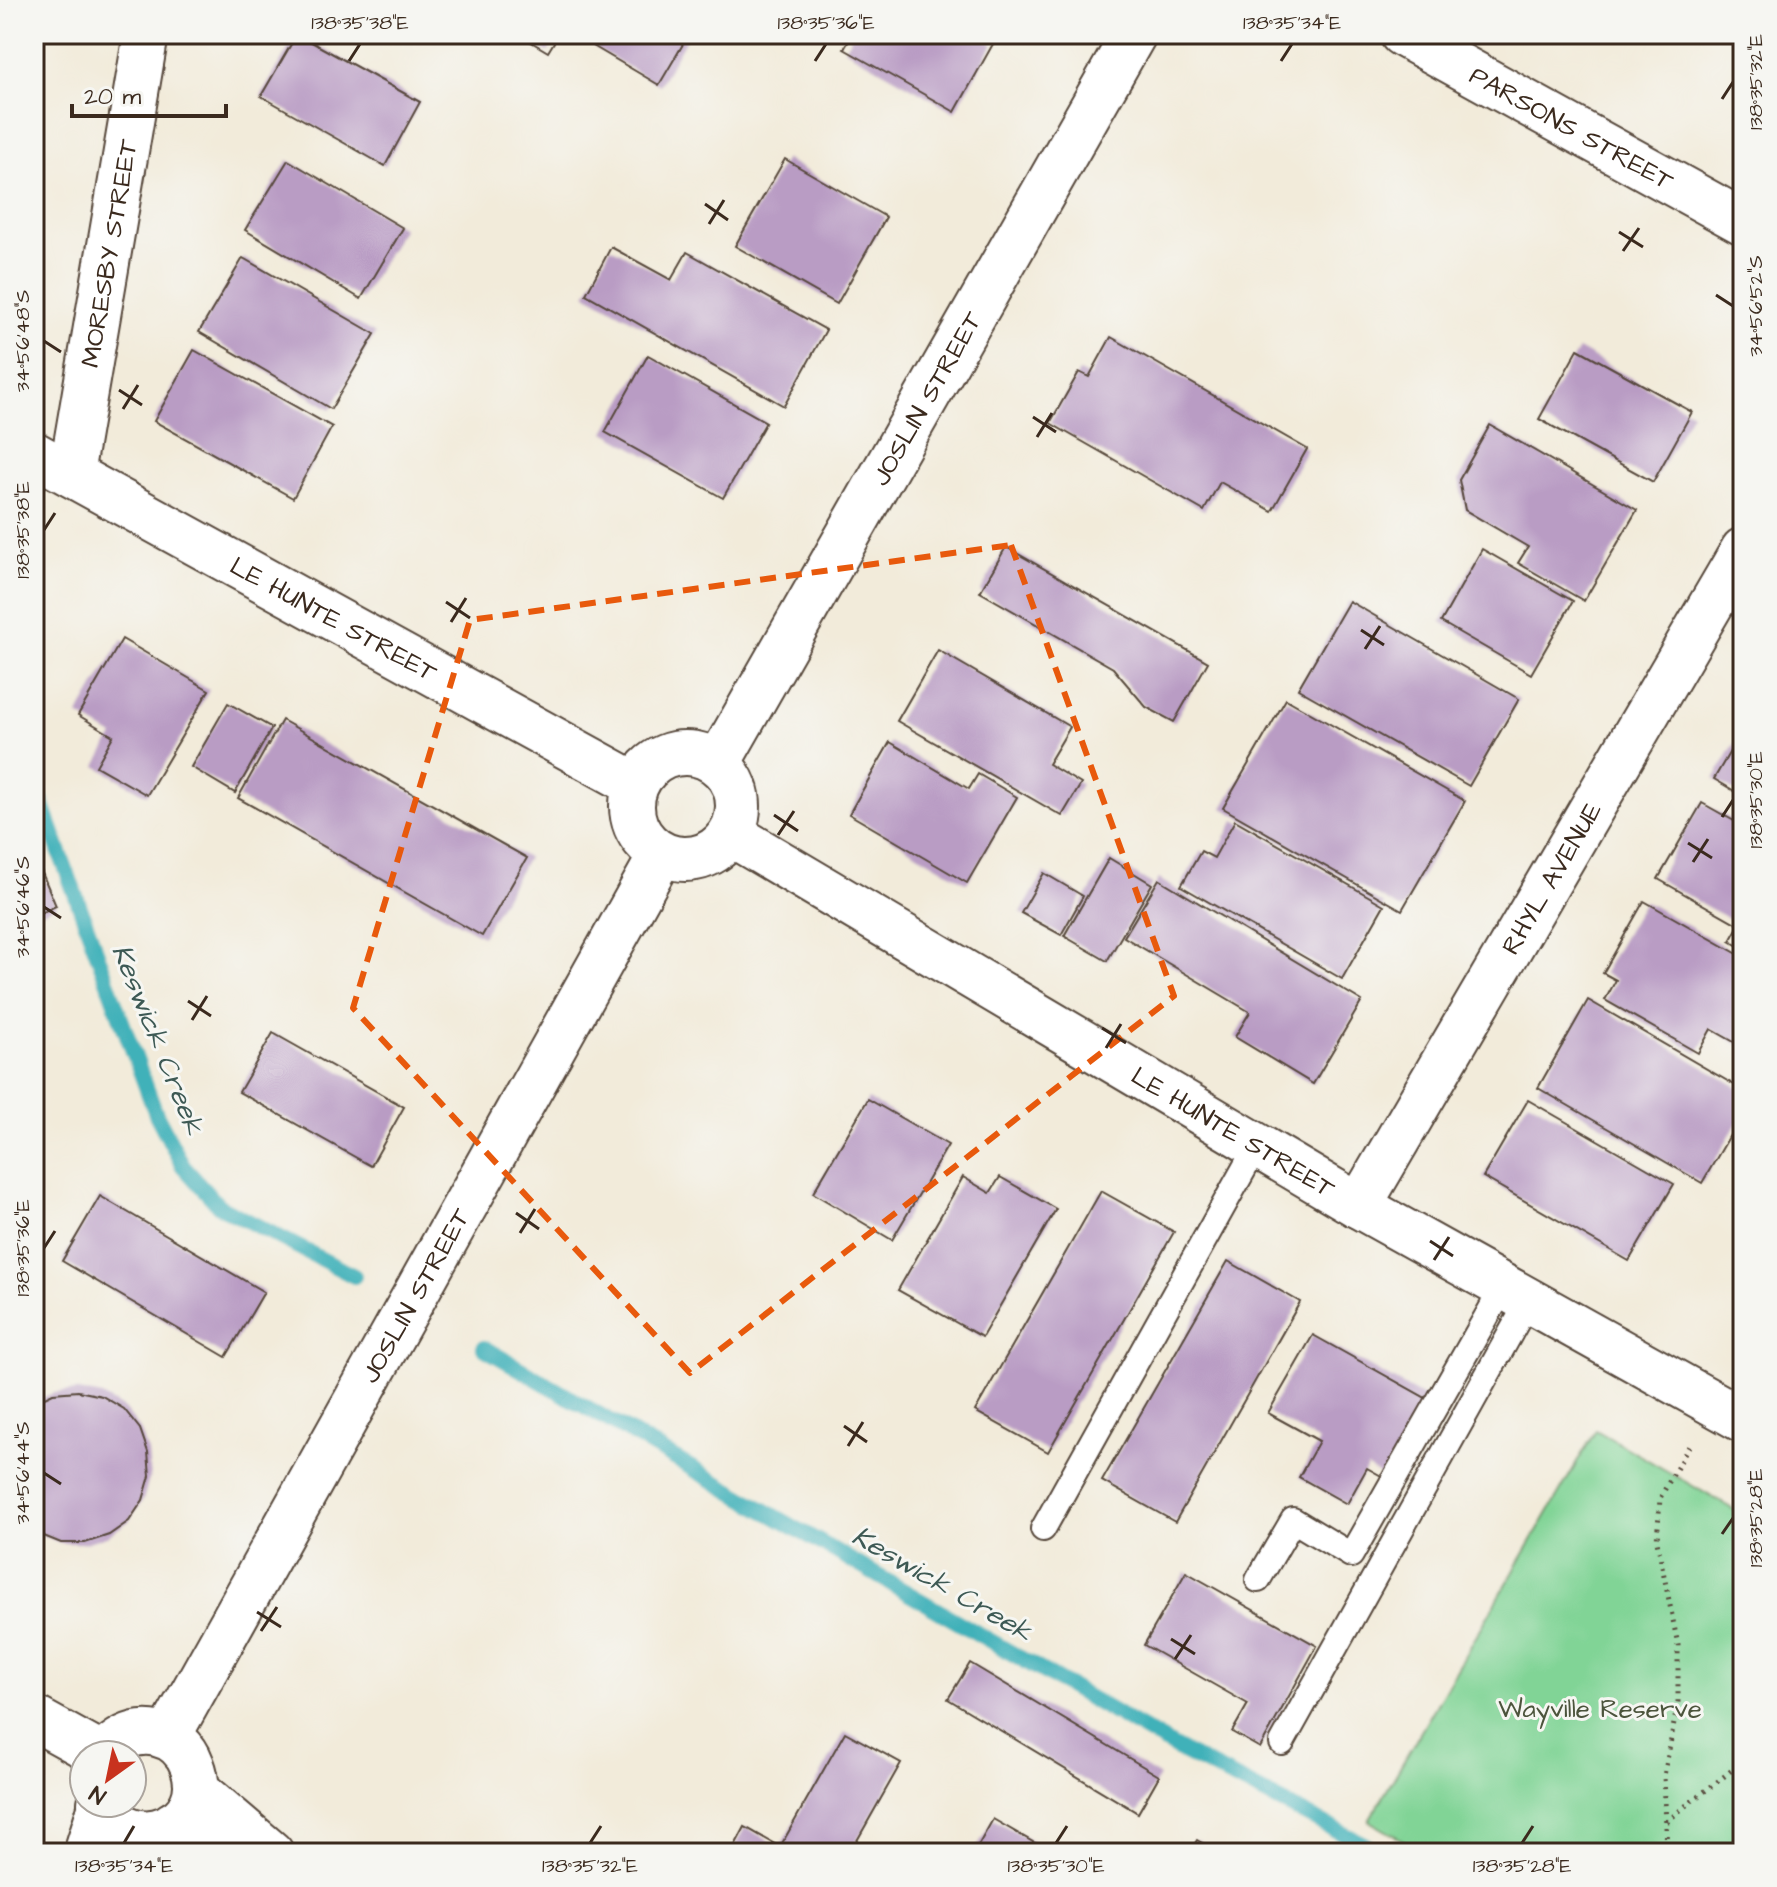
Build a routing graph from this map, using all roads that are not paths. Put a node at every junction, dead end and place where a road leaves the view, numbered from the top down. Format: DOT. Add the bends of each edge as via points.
graph roads {
  1 [pos="146,34"];
  2 [pos="1134,34"];
  3 [pos="1402,34"];
  4 [pos="1743,222"];
  5 [pos="52,464"];
  6 [pos="1743,550"];
  7 [pos="718,763"];
  8 [pos="635,784"];
  9 [pos="731,834"];
  10 [pos="661,855"];
  11 [pos="1258,1144"];
  12 [pos="1359,1206"];
  13 [pos="1517,1293"];
  14 [pos="1728,1411"];
  15 [pos="1043,1529"];
  16 [pos="1258,1580"];
  17 [pos="34,1718"];
  18 [pos="168,1737"];
  19 [pos="73,1739"];
  20 [pos="122,1739"];
  21 [pos="1282,1743"];
  22 [pos="96,1819"];
  23 [pos="110,1819"];
  24 [pos="158,1825"];
  25 [pos="86,1853"];
  26 [pos="272,1853"];
  1 -- 5 [label="street, MORESBY STREET"];
  2 -- 7 [label="street, JOSLIN STREET"];
  3 -- 4 [label="street, PARSONS STREET"];
  5 -- 8 [label="street, LE HUNTE STREET"];
  6 -- 12 [label="street, RHYL AVENUE"];
  7 -- 8 [label="street" via="679,752 655,760"];
  7 -- 9 [label="street" via="731,777 738,798"];
  8 -- 10 [label="street" via="633,821"];
  9 -- 10 [label="street" via="700,858"];
  9 -- 11 [label="street, LE HUNTE STREET"];
  10 -- 18 [label="street, JOSLIN STREET"];
  11 -- 12 [label="street, LE HUNTE STREET"];
  11 -- 15 [label="lane"];
  12 -- 13 [label="street, LE HUNTE STREET"];
  13 -- 14 [label="street, LE HUNTE STREET"];
  13 -- 16 [label="lane" via="1351,1555 1293,1520"];
  13 -- 21 [label="lane"];
  17 -- 19 [label="street"];
  18 -- 20 [label="street" via="151,1732"];
  18 -- 24 [label="street" via="188,1755 196,1774"];
  22 -- 25 [label="street"];
  23 -- 24 [label="street" via="121,1827"];
  24 -- 26 [label="street"];
}
